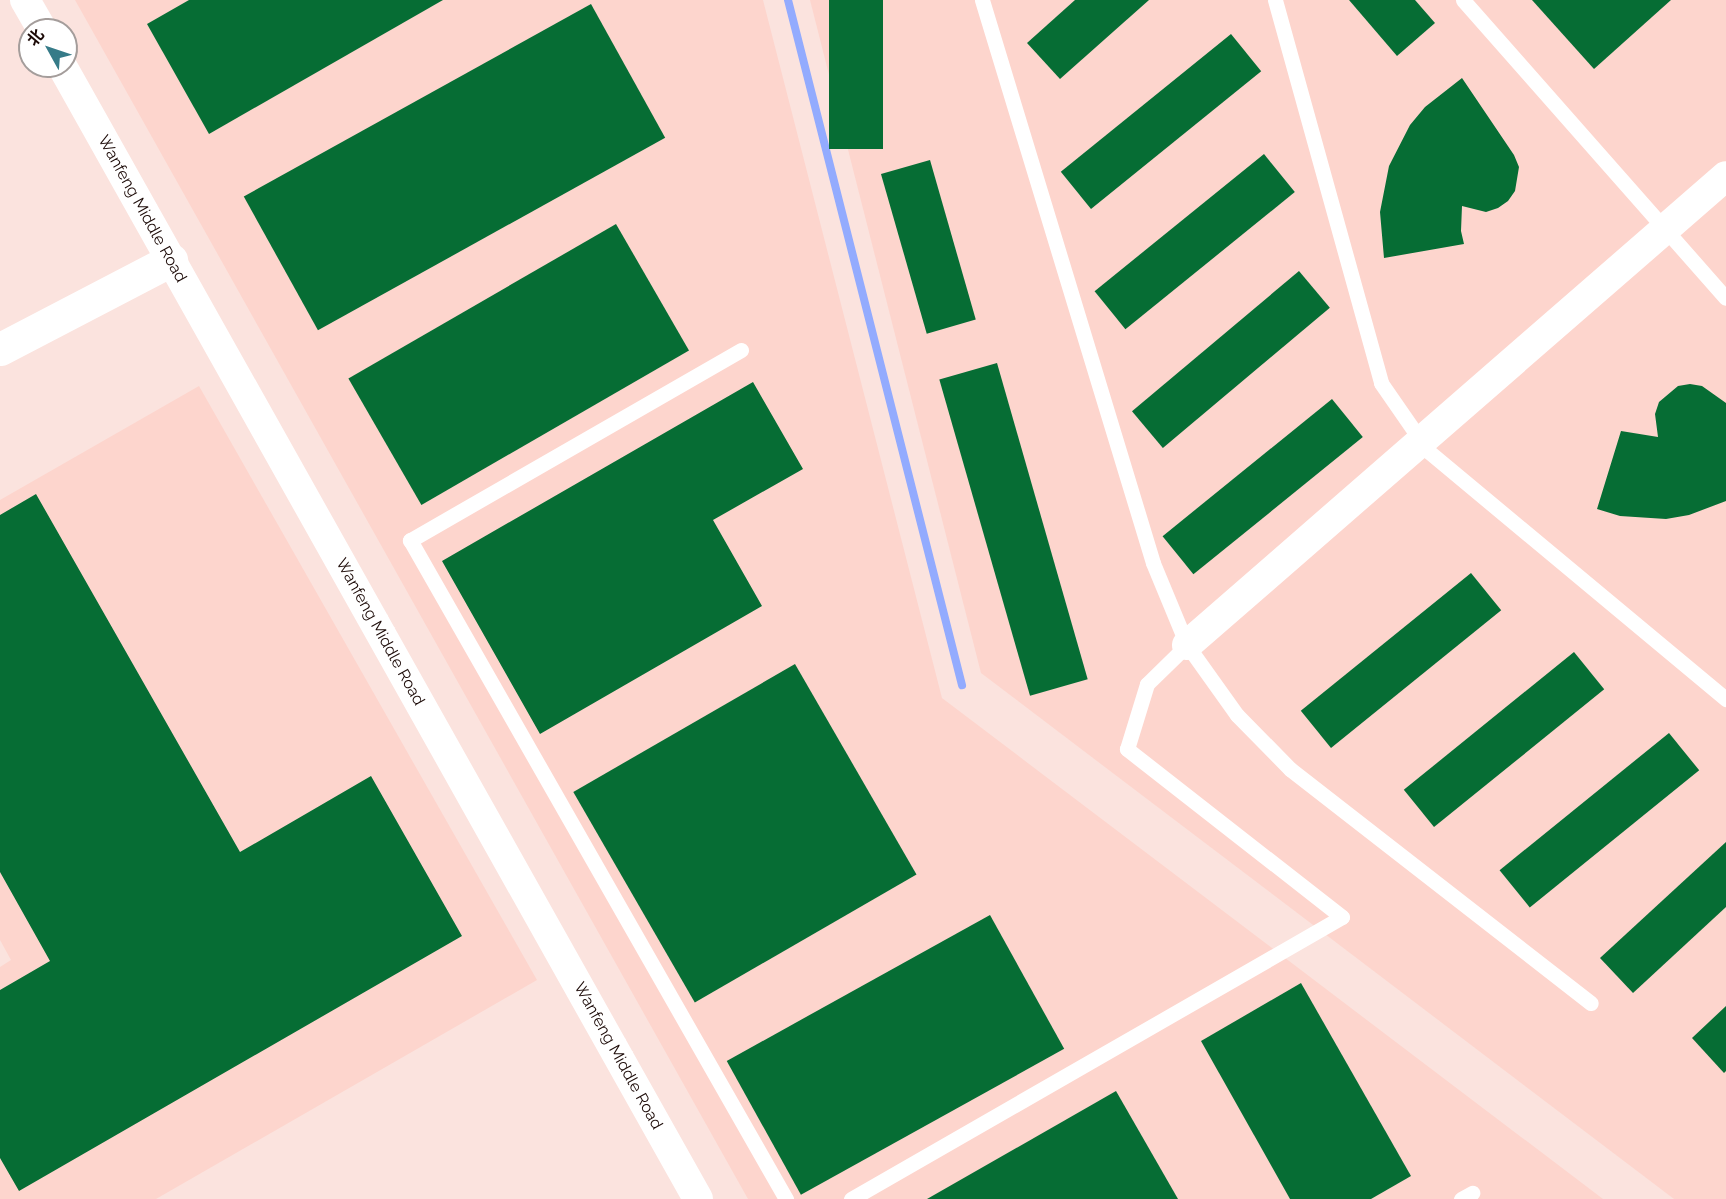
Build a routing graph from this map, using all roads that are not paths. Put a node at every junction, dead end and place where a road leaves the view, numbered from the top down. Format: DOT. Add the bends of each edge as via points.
graph roads {
  1 [pos="25,0"];
  2 [pos="982,0"];
  3 [pos="1275,0"];
  4 [pos="1462,0"];
  5 [pos="35,18"];
  6 [pos="69,78"];
  7 [pos="1726,176"];
  8 [pos="1665,229"];
  9 [pos="171,260"];
  10 [pos="1726,298"];
  11 [pos="0,349"];
  12 [pos="741,350"];
  13 [pos="1421,442"];
  14 [pos="1187,645"];
  15 [pos="1726,699"];
  16 [pos="1591,1003"];
  17 [pos="698,1199"];
  18 [pos="786,1199"];
  19 [pos="852,1199"];
  1 -- 5 [label="street"];
  2 -- 14 [label="lane" via="1153,564"];
  3 -- 13 [label="lane" via="1381,383"];
  4 -- 8 [label="lane"];
  6 -- 9 [label="street, Wanfeng Middle Road"];
  7 -- 8 [label="street"];
  8 -- 10 [label="lane"];
  8 -- 13 [label="street"];
  9 -- 11 [label="street"];
  9 -- 17 [label="street, Wanfeng Middle Road"];
  12 -- 18 [label="lane" via="410,540"];
  13 -- 14 [label="street"];
  13 -- 15 [label="lane" via="1428,452"];
  14 -- 16 [label="lane" via="1237,715 1290,769"];
  14 -- 19 [label="lane" via="1147,684 1127,749 1342,917"];
}
